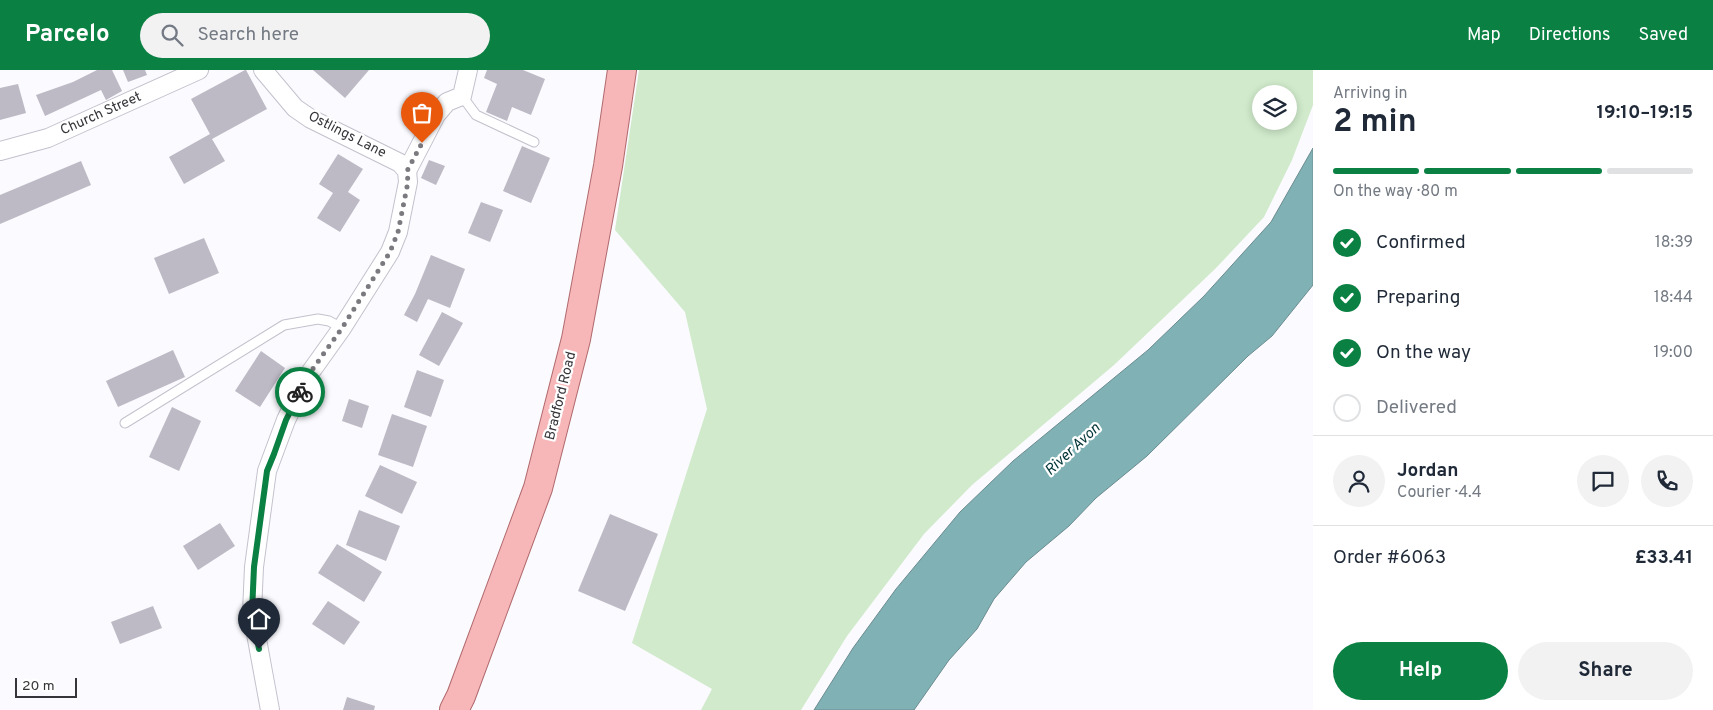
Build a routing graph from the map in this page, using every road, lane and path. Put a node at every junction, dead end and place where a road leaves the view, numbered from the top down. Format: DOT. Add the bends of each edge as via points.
graph roads {
  1 [pos="199,70"];
  2 [pos="263,70"];
  3 [pos="468,70"];
  4 [pos="622,70"];
  5 [pos="462,96"];
  6 [pos="534,142"];
  7 [pos="0,151"];
  8 [pos="407,171"];
  9 [pos="342,328"];
  10 [pos="125,423"];
  11 [pos="270,710"];
  12 [pos="454,710"];
  1 -- 7 [label="street, Church Street" via="48,138"];
  2 -- 8 [label="street, Ostlings Lane" via="295,108 400,163"];
  3 -- 5 [label="street"];
  4 -- 12 [label="main road, Bradford Road" via="576,338 538,488"];
  5 -- 6 [label="lane" via="476,115"];
  5 -- 8 [label="street" via="447,102 436,115"];
  8 -- 9 [label="street" via="408,182 398,232 390,252"];
  9 -- 10 [label="lane" via="318,319 284,325"];
  9 -- 11 [label="street" via="307,377 267,471 254,567 252,612"];
}
